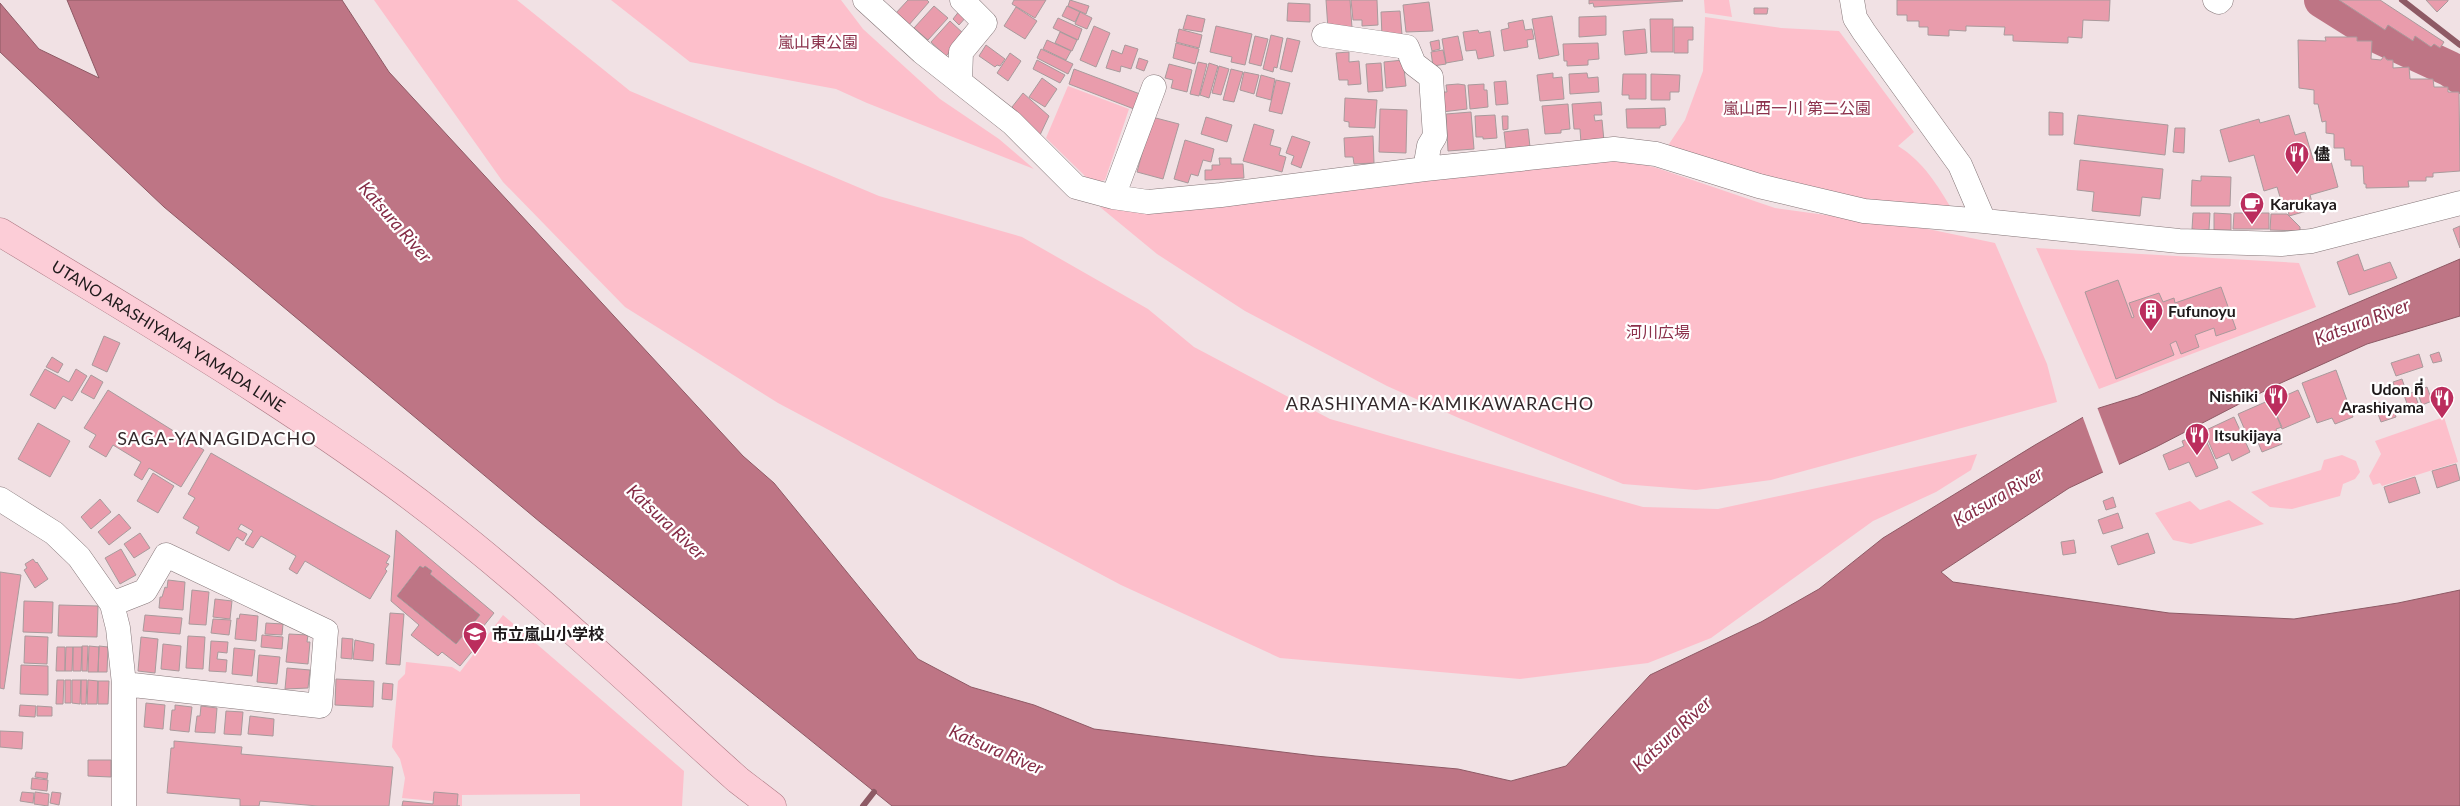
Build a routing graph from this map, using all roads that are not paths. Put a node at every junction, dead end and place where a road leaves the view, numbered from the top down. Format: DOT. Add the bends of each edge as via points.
graph roads {
  1 [pos="865,0"];
  2 [pos="962,0"];
  3 [pos="1852,0"];
  4 [pos="2215,0"];
  5 [pos="2221,0"];
  6 [pos="1324,35"];
  7 [pos="960,82"];
  8 [pos="1154,87"];
  9 [pos="1425,169"];
  10 [pos="1113,198"];
  11 [pos="2460,202"];
  12 [pos="1984,222"];
  13 [pos="0,232"];
  14 [pos="0,499"];
  15 [pos="112,604"];
  16 [pos="124,684"];
  17 [pos="124,806"];
  18 [pos="772,806"];
  1 -- 7 [label="street"];
  2 -- 7 [label="street" via="985,22 961,52"];
  3 -- 12 [label="street" via="1856,18 1864,32 1960,165"];
  4 -- 5 [label="street"];
  6 -- 9 [label="street" via="1406,47 1414,64 1431,77 1435,136 1429,146"];
  7 -- 10 [label="street" via="1012,123 1076,187"];
  8 -- 10 [label="street"];
  9 -- 10 [label="street" via="1221,196 1148,202"];
  9 -- 12 [label="street" via="1614,149 1635,150 1759,186 1864,211"];
  11 -- 12 [label="street" via="2312,241 2281,244 2179,241"];
  13 -- 18 [label="main road, UTANO ARASHIYAMA YAMADA LINE" via="272,398 395,485 506,572 738,780"];
  14 -- 15 [label="street" via="54,533 79,556"];
  15 -- 16 [label="street"];
  15 -- 16 [label="street" via="145,592 166,554 326,631 320,706"];
  16 -- 17 [label="street"];
}
